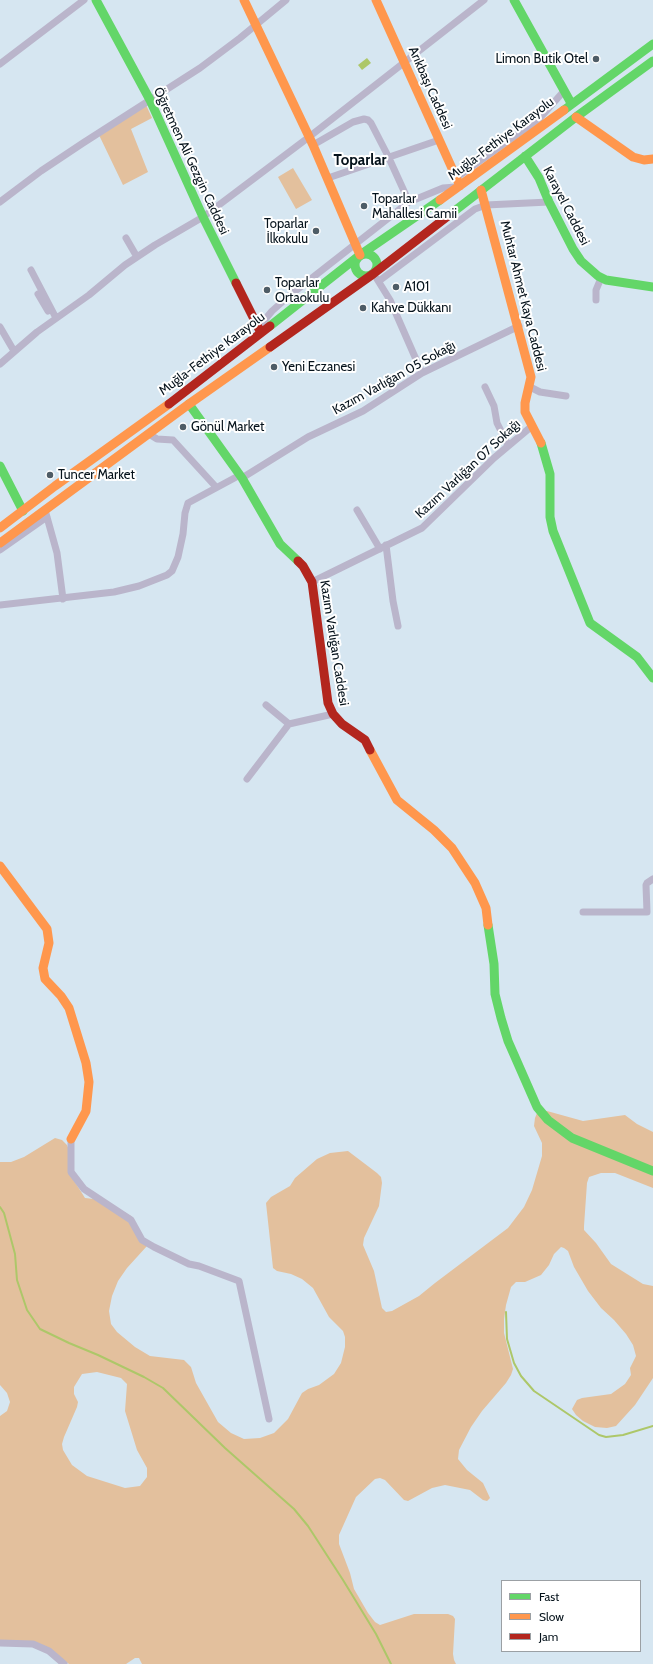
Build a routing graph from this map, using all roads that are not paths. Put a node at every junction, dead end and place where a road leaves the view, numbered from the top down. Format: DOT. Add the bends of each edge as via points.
graph roads {
  1 [pos="84,0"];
  2 [pos="96,0"];
  3 [pos="244,0"];
  4 [pos="286,0"];
  5 [pos="376,0"];
  6 [pos="484,0"];
  7 [pos="514,0"];
  8 [pos="256,24"];
  9 [pos="653,44"];
  10 [pos="653,61"];
  11 [pos="405,62"];
  12 [pos="0,64"];
  13 [pos="564,91"];
  14 [pos="150,100"];
  15 [pos="571,103"];
  16 [pos="576,117"];
  17 [pos="439,140"];
  18 [pos="311,141"];
  19 [pos="388,156"];
  20 [pos="525,156"];
  21 [pos="653,159"];
  22 [pos="328,178"];
  23 [pos="458,182"];
  24 [pos="481,190"];
  25 [pos="0,202"];
  26 [pos="409,202"];
  27 [pos="549,202"];
  28 [pos="486,205"];
  29 [pos="203,217"];
  30 [pos="126,238"];
  31 [pos="355,245"];
  32 [pos="360,255"];
  33 [pos="137,257"];
  34 [pos="31,270"];
  35 [pos="373,274"];
  36 [pos="601,278"];
  37 [pos="379,281"];
  38 [pos="653,287"];
  39 [pos="38,294"];
  40 [pos="596,300"];
  41 [pos="54,319"];
  42 [pos="519,326"];
  43 [pos="0,328"];
  44 [pos="260,330"];
  45 [pos="14,351"];
  46 [pos="0,364"];
  47 [pos="422,373"];
  48 [pos="485,387"];
  49 [pos="530,387"];
  50 [pos="566,396"];
  51 [pos="189,404"];
  52 [pos="532,426"];
  53 [pos="149,434"];
  54 [pos="508,445"];
  55 [pos="0,466"];
  56 [pos="241,477"];
  57 [pos="216,487"];
  58 [pos="357,510"];
  59 [pos="23,511"];
  60 [pos="46,514"];
  61 [pos="0,528"];
  62 [pos="0,543"];
  63 [pos="383,547"];
  64 [pos="0,550"];
  65 [pos="312,582"];
  66 [pos="63,599"];
  67 [pos="0,605"];
  68 [pos="398,626"];
  69 [pos="653,678"];
  70 [pos="266,705"];
  71 [pos="333,714"];
  72 [pos="289,724"];
  73 [pos="247,779"];
  74 [pos="0,866"];
  75 [pos="653,879"];
  76 [pos="583,912"];
  77 [pos="71,1139"];
  78 [pos="653,1171"];
  79 [pos="269,1419"];
  80 [pos="0,1643"];
  81 [pos="64,1664"];
  1 -- 12 [label="street"];
  2 -- 14 [label="main road, Öğretmen Ali Gezgin Caddesi"];
  3 -- 8 [label="main road"];
  4 -- 8 [label="street"];
  5 -- 11 [label="main road, Arıkbaşı Caddesi"];
  6 -- 11 [label="street"];
  7 -- 13 [label="main road"];
  8 -- 14 [label="street" via="200,68"];
  8 -- 18 [label="main road"];
  9 -- 15 [label="main road, Muğla-Fethiye Karayolu"];
  10 -- 16 [label="main road, Muğla-Fethiye Karayolu"];
  11 -- 17 [label="main road, Arıkbaşı Caddesi"];
  11 -- 18 [label="street"];
  13 -- 15 [label="main road"];
  13 -- 23 [label="street" via="539,119"];
  14 -- 25 [label="street" via="41,171"];
  14 -- 29 [label="main road, Öğretmen Ali Gezgin Caddesi"];
  15 -- 23 [label="main road, Muğla-Fethiye Karayolu"];
  16 -- 20 [label="main road, Muğla-Fethiye Karayolu"];
  16 -- 21 [label="main road" via="633,157"];
  17 -- 19 [label="street"];
  17 -- 23 [label="main road, Arıkbaşı Caddesi"];
  18 -- 19 [label="street" via="364,119 371,123"];
  18 -- 22 [label="main road"];
  18 -- 29 [label="street"];
  19 -- 22 [label="street"];
  19 -- 26 [label="street"];
  20 -- 24 [label="main road, Muğla-Fethiye Karayolu"];
  20 -- 27 [label="main road, Karayel Caddesi" via="539,178"];
  22 -- 31 [label="main road"];
  23 -- 26 [label="street"];
  23 -- 32 [label="main road, Muğla-Fethiye Karayolu"];
  24 -- 28 [label="main road, Muhtar Ahmet Kaya Caddesi"];
  24 -- 35 [label="main road, Muğla-Fethiye Karayolu"];
  26 -- 31 [label="street"];
  27 -- 28 [label="street"];
  27 -- 36 [label="main road, Karayel Caddesi" via="577,256"];
  28 -- 37 [label="street" via="469,213"];
  28 -- 42 [label="main road, Muhtar Ahmet Kaya Caddesi"];
  29 -- 33 [label="street"];
  29 -- 44 [label="main road, Öğretmen Ali Gezgin Caddesi"];
  30 -- 33 [label="street"];
  31 -- 32 [label="main road"];
  31 -- 44 [label="street" via="268,315"];
  32 -- 35 [label="main road" via="368,254 375,258 377,268"];
  32 -- 35 [label="main road" via="355,264 356,271 362,276"];
  32 -- 44 [label="main road, Muğla-Fethiye Karayolu"];
  33 -- 41 [label="street"];
  34 -- 41 [label="street"];
  35 -- 37 [label="street"];
  35 -- 51 [label="main road, Muğla-Fethiye Karayolu"];
  36 -- 38 [label="main road, Karayel Caddesi"];
  36 -- 40 [label="street" via="596,290"];
  37 -- 47 [label="street"];
  39 -- 41 [label="street"];
  41 -- 45 [label="street"];
  42 -- 47 [label="street, Kazım Varlığan 05 Sokağı"];
  42 -- 49 [label="main road, Muhtar Ahmet Kaya Caddesi" via="531,377"];
  43 -- 45 [label="street"];
  44 -- 59 [label="main road, Muğla-Fethiye Karayolu" via="185,392"];
  45 -- 46 [label="street"];
  47 -- 56 [label="street, Kazım Varlığan 05 Sokağı" via="362,411 308,437"];
  48 -- 54 [label="street" via="494,406 497,423"];
  49 -- 50 [label="street" via="540,392"];
  49 -- 52 [label="main road, Muhtar Ahmet Kaya Caddesi" via="524,408"];
  51 -- 53 [label="main road, Muğla-Fethiye Karayolu"];
  51 -- 56 [label="main road, Kazım Varlığan Caddesi"];
  52 -- 54 [label="street, Kazım Varlığan 07 Sokağı"];
  52 -- 69 [label="main road, Muhtar Ahmet Kaya Caddesi" via="541,443 550,474 550,517 554,532 586,615 595,628 642,662"];
  53 -- 57 [label="street" via="157,439 173,440"];
  53 -- 60 [label="main road, Muğla-Fethiye Karayolu"];
  54 -- 63 [label="street, Kazım Varlığan 07 Sokağı" via="422,528"];
  55 -- 59 [label="main road"];
  56 -- 57 [label="street, Kazım Varlığan 05 Sokağı"];
  56 -- 65 [label="main road, Kazım Varlığan Caddesi" via="277,539 303,566"];
  57 -- 66 [label="street, Kazım Varlığan 05 Sokağı" via="186,506 181,547 172,571 167,575 114,592"];
  58 -- 63 [label="street"];
  59 -- 61 [label="main road, Muğla-Fethiye Karayolu"];
  60 -- 62 [label="main road, Muğla-Fethiye Karayolu"];
  60 -- 64 [label="street"];
  60 -- 66 [label="street" via="57,553"];
  63 -- 65 [label="street, Kazım Varlığan 07 Sokağı"];
  63 -- 68 [label="street"];
  65 -- 71 [label="main road, Kazım Varlığan Caddesi" via="328,703"];
  66 -- 67 [label="street"];
  70 -- 72 [label="street"];
  71 -- 72 [label="street"];
  71 -- 78 [label="main road, Kazım Varlığan Caddesi" via="342,724 365,740 397,800 452,848 475,883 486,908 494,964 495,994 501,1018 508,1041 537,1107 548,1120 572,1138"];
  72 -- 73 [label="street"];
  74 -- 77 [label="main road" via="47,929 49,943 43,968 45,979 69,1008 86,1063 89,1082 86,1111"];
  75 -- 76 [label="street" via="646,885 647,912"];
  77 -- 79 [label="street" via="71,1172 84,1189 131,1220 142,1240 190,1264 239,1281"];
  80 -- 81 [label="street" via="33,1644 49,1651"];
}
